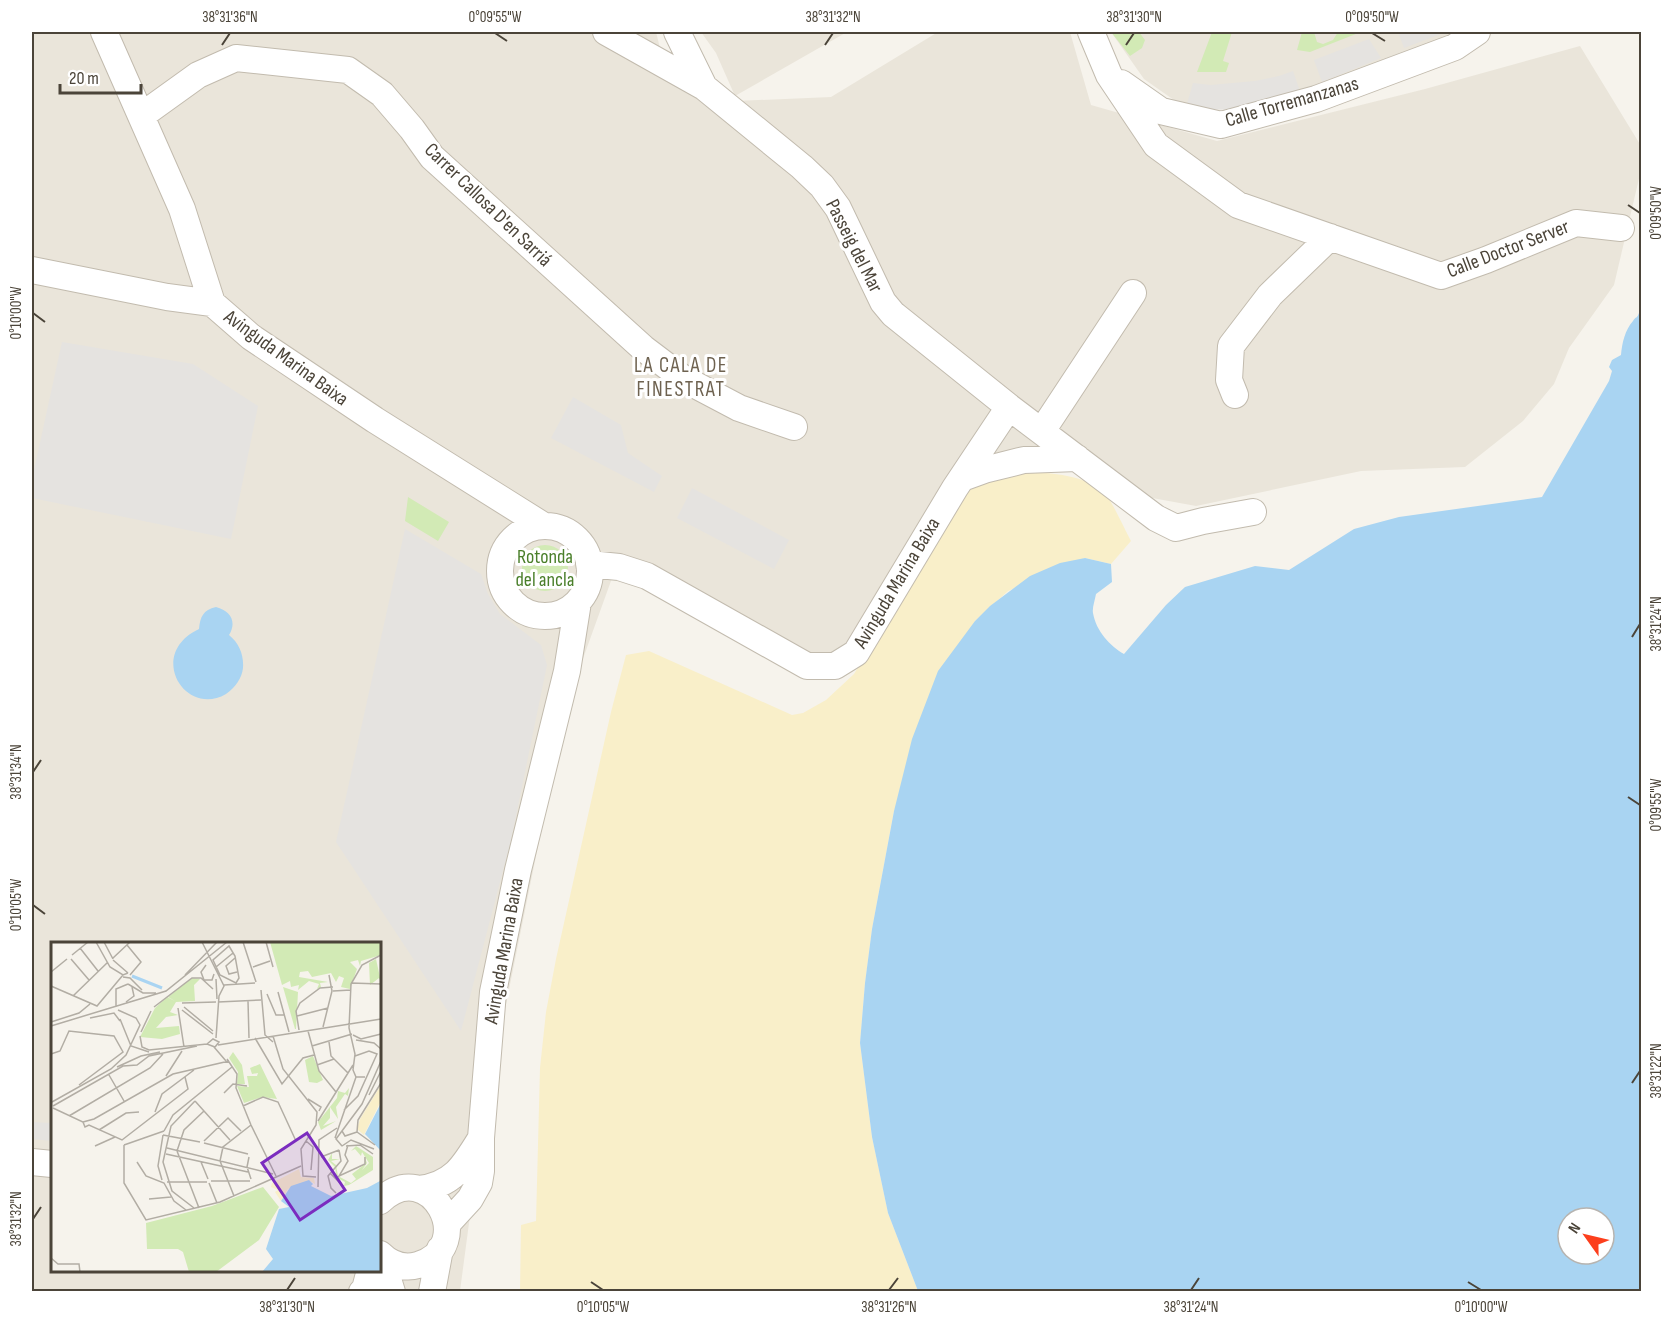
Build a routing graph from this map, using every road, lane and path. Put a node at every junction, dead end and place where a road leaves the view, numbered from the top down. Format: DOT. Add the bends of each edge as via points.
graph roads {
  1 [pos="104,32"];
  2 [pos="606,32"];
  3 [pos="677,32"];
  4 [pos="1091,32"];
  5 [pos="1477,32"];
  6 [pos="1108,75"];
  7 [pos="704,87"];
  8 [pos="141,116"];
  9 [pos="1621,228"];
  10 [pos="1330,237"];
  11 [pos="32,270"];
  12 [pos="1133,293"];
  13 [pos="212,303"];
  14 [pos="1235,395"];
  15 [pos="1009,407"];
  16 [pos="794,427"];
  17 [pos="1042,431"];
  18 [pos="1077,458"];
  19 [pos="962,478"];
  20 [pos="487,490"];
  21 [pos="1253,512"];
  22 [pos="544,526"];
  23 [pos="509,533"];
  24 [pos="589,564"];
  25 [pos="578,602"];
  26 [pos="539,616"];
  27 [pos="567,671"];
  28 [pos="476,1146"];
  29 [pos="32,1162"];
  30 [pos="51,1164"];
  31 [pos="381,1181"];
  32 [pos="413,1188"];
  33 [pos="381,1199"];
  34 [pos="447,1224"];
  35 [pos="440,1249"];
  36 [pos="381,1261"];
  37 [pos="381,1269"];
  38 [pos="372,1272"];
  39 [pos="362,1292"];
  40 [pos="392,1292"];
  41 [pos="432,1292"];
  1 -- 8 [label="street, Avinguda Marina Baixa"];
  2 -- 7 [label="street, Passeig del Mar"];
  3 -- 7 [label="street"];
  4 -- 6 [label="street, Calle Doctor Server"];
  5 -- 6 [label="street, Calle Torremanzanas" via="1455,47 1316,99 1221,125 1161,111"];
  6 -- 10 [label="street, Calle Doctor Server" via="1156,145 1238,205"];
  7 -- 15 [label="street, Passeig del Mar" via="822,186 838,208 883,302 893,314"];
  8 -- 13 [label="street, Avinguda Marina Baixa" via="182,209"];
  8 -- 16 [label="street, Carrer Callosa D'en Sarriá" via="198,75 236,58 348,70 382,94 432,157 643,348 684,379 739,408"];
  9 -- 10 [label="street, Calle Doctor Server" via="1576,223 1441,276"];
  10 -- 14 [label="street" via="1270,295 1231,346 1229,380"];
  11 -- 13 [label="street"];
  12 -- 17 [label="street"];
  13 -- 20 [label="street, Avinguda Marina Baixa" via="251,337"];
  15 -- 17 [label="street"];
  15 -- 19 [label="street, Avinguda Marina Baixa"];
  17 -- 18 [label="street"];
  18 -- 19 [label="street" via="1024,460"];
  18 -- 21 [label="street" via="1156,518 1176,528"];
  19 -- 24 [label="street, Avinguda Marina Baixa" via="856,653 835,666 807,666 647,576 619,567"];
  20 -- 22 [label="street, Avinguda Marina Baixa"];
  20 -- 23 [label="street, Avinguda Marina Baixa"];
  22 -- 23 [label="street" via="520,534"];
  22 -- 24 [label="street" via="573,537"];
  23 -- 26 [label="street" via="501,567 504,587 515,604"];
  24 -- 25 [label="street" via="590,578"];
  25 -- 26 [label="street" via="567,611"];
  25 -- 27 [label="street, Avinguda Marina Baixa"];
  26 -- 27 [label="street, Avinguda Marina Baixa" via="561,644"];
  27 -- 28 [label="street, Avinguda Marina Baixa" via="518,870 493,992"];
  28 -- 32 [label="street" via="449,1180 436,1187"];
  28 -- 34 [label="street, Avinguda Marina Baixa" via="482,1158 478,1183"];
  29 -- 30 [label="street"];
  31 -- 32 [label="street"];
  32 -- 33 [label="street" via="396,1190"];
  32 -- 34 [label="street" via="438,1202"];
  34 -- 35 [label="street"];
  35 -- 36 [label="street" via="433,1257 412,1266"];
  35 -- 41 [label="street"];
  37 -- 40 [label="street"];
  38 -- 39 [label="street"];
}
